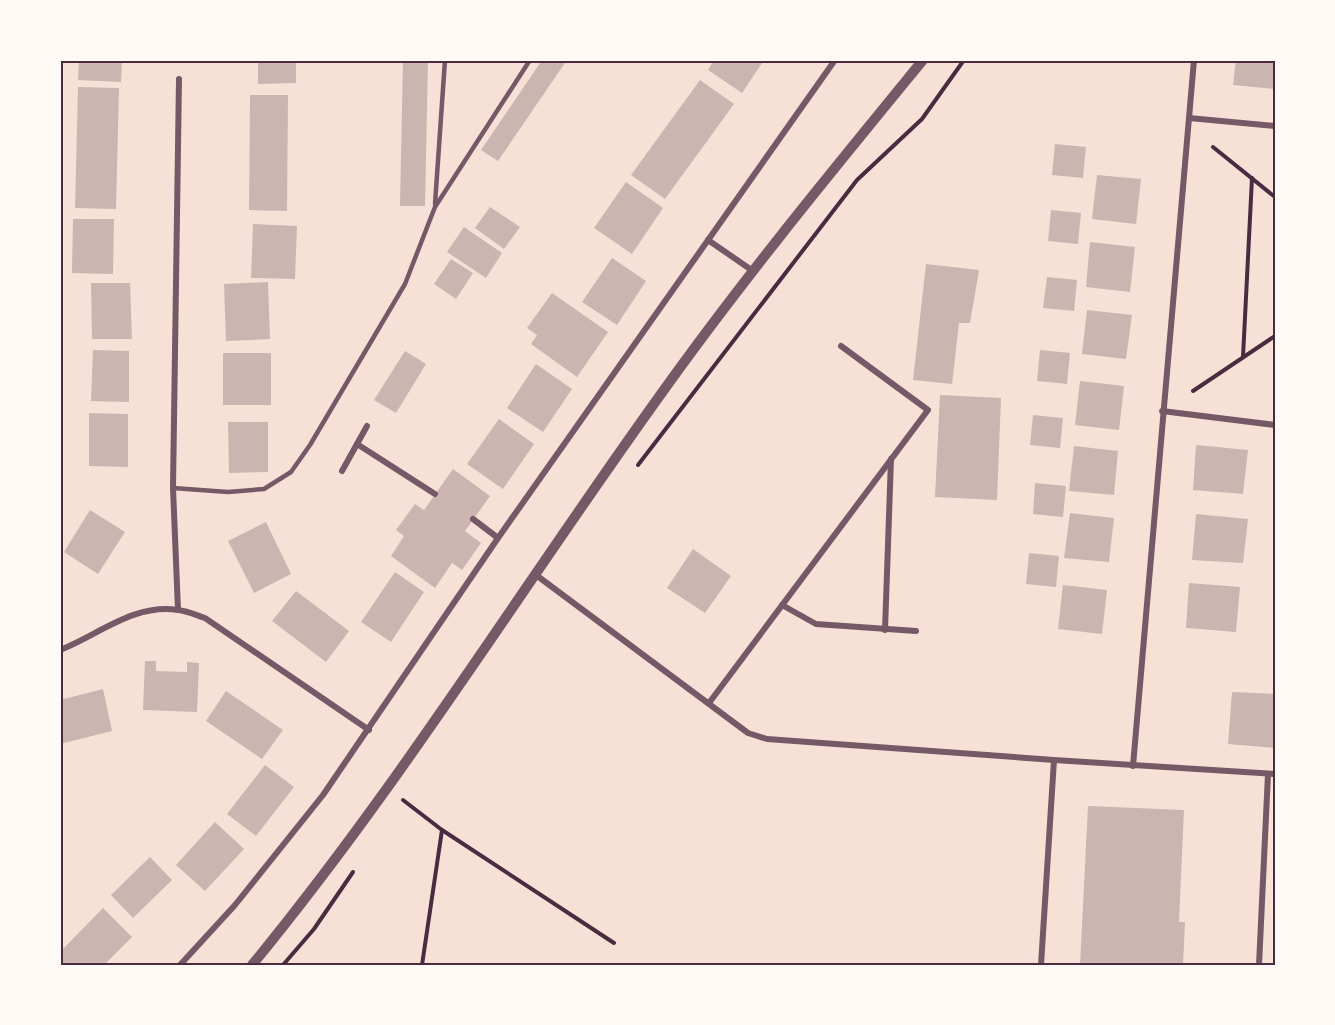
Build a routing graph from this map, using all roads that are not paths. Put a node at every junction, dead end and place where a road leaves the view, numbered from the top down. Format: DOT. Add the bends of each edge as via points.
graph roads {
  1 [pos="445,60"];
  2 [pos="530,60"];
  3 [pos="835,60"];
  4 [pos="923,60"];
  5 [pos="1194,60"];
  6 [pos="179,79"];
  7 [pos="1190,118"];
  8 [pos="1275,126"];
  9 [pos="435,207"];
  10 [pos="708,240"];
  11 [pos="753,270"];
  12 [pos="841,346"];
  13 [pos="1162,411"];
  14 [pos="1275,425"];
  15 [pos="367,426"];
  16 [pos="357,444"];
  17 [pos="891,459"];
  18 [pos="342,471"];
  19 [pos="173,488"];
  20 [pos="435,494"];
  21 [pos="473,519"];
  22 [pos="498,538"];
  23 [pos="536,575"];
  24 [pos="783,605"];
  25 [pos="178,610"];
  26 [pos="885,630"];
  27 [pos="916,631"];
  28 [pos="60,650"];
  29 [pos="709,703"];
  30 [pos="369,730"];
  31 [pos="1053,760"];
  32 [pos="1132,766"];
  33 [pos="1272,774"];
  34 [pos="180,965"];
  35 [pos="252,965"];
  36 [pos="1041,965"];
  37 [pos="1259,965"];
  1 -- 9 [label="lane"];
  2 -- 9 [label="lane"];
  3 -- 10 [label="street"];
  4 -- 11 [label="street"];
  5 -- 7 [label="street"];
  6 -- 19 [label="street"];
  7 -- 8 [label="street"];
  7 -- 13 [label="street"];
  9 -- 19 [label="lane" via="405,284 291,472 264,489 228,492"];
  10 -- 11 [label="street"];
  10 -- 22 [label="street"];
  11 -- 23 [label="street" via="661,394"];
  12 -- 17 [label="street" via="928,410"];
  13 -- 14 [label="street"];
  13 -- 32 [label="street"];
  15 -- 16 [label="street"];
  16 -- 18 [label="street"];
  16 -- 20 [label="street"];
  17 -- 24 [label="street"];
  17 -- 26 [label="street"];
  19 -- 25 [label="street"];
  21 -- 22 [label="street"];
  22 -- 30 [label="street"];
  23 -- 29 [label="street"];
  23 -- 35 [label="street" via="349,840"];
  24 -- 26 [label="street" via="816,624"];
  24 -- 29 [label="street"];
  25 -- 28 [label="street" via="155,609 135,614"];
  25 -- 30 [label="street" via="205,618"];
  26 -- 27 [label="street"];
  29 -- 31 [label="street" via="748,733 766,739"];
  30 -- 34 [label="street" via="249,887"];
  31 -- 32 [label="street"];
  31 -- 36 [label="street"];
  32 -- 33 [label="street"];
  33 -- 37 [label="street"];
}
